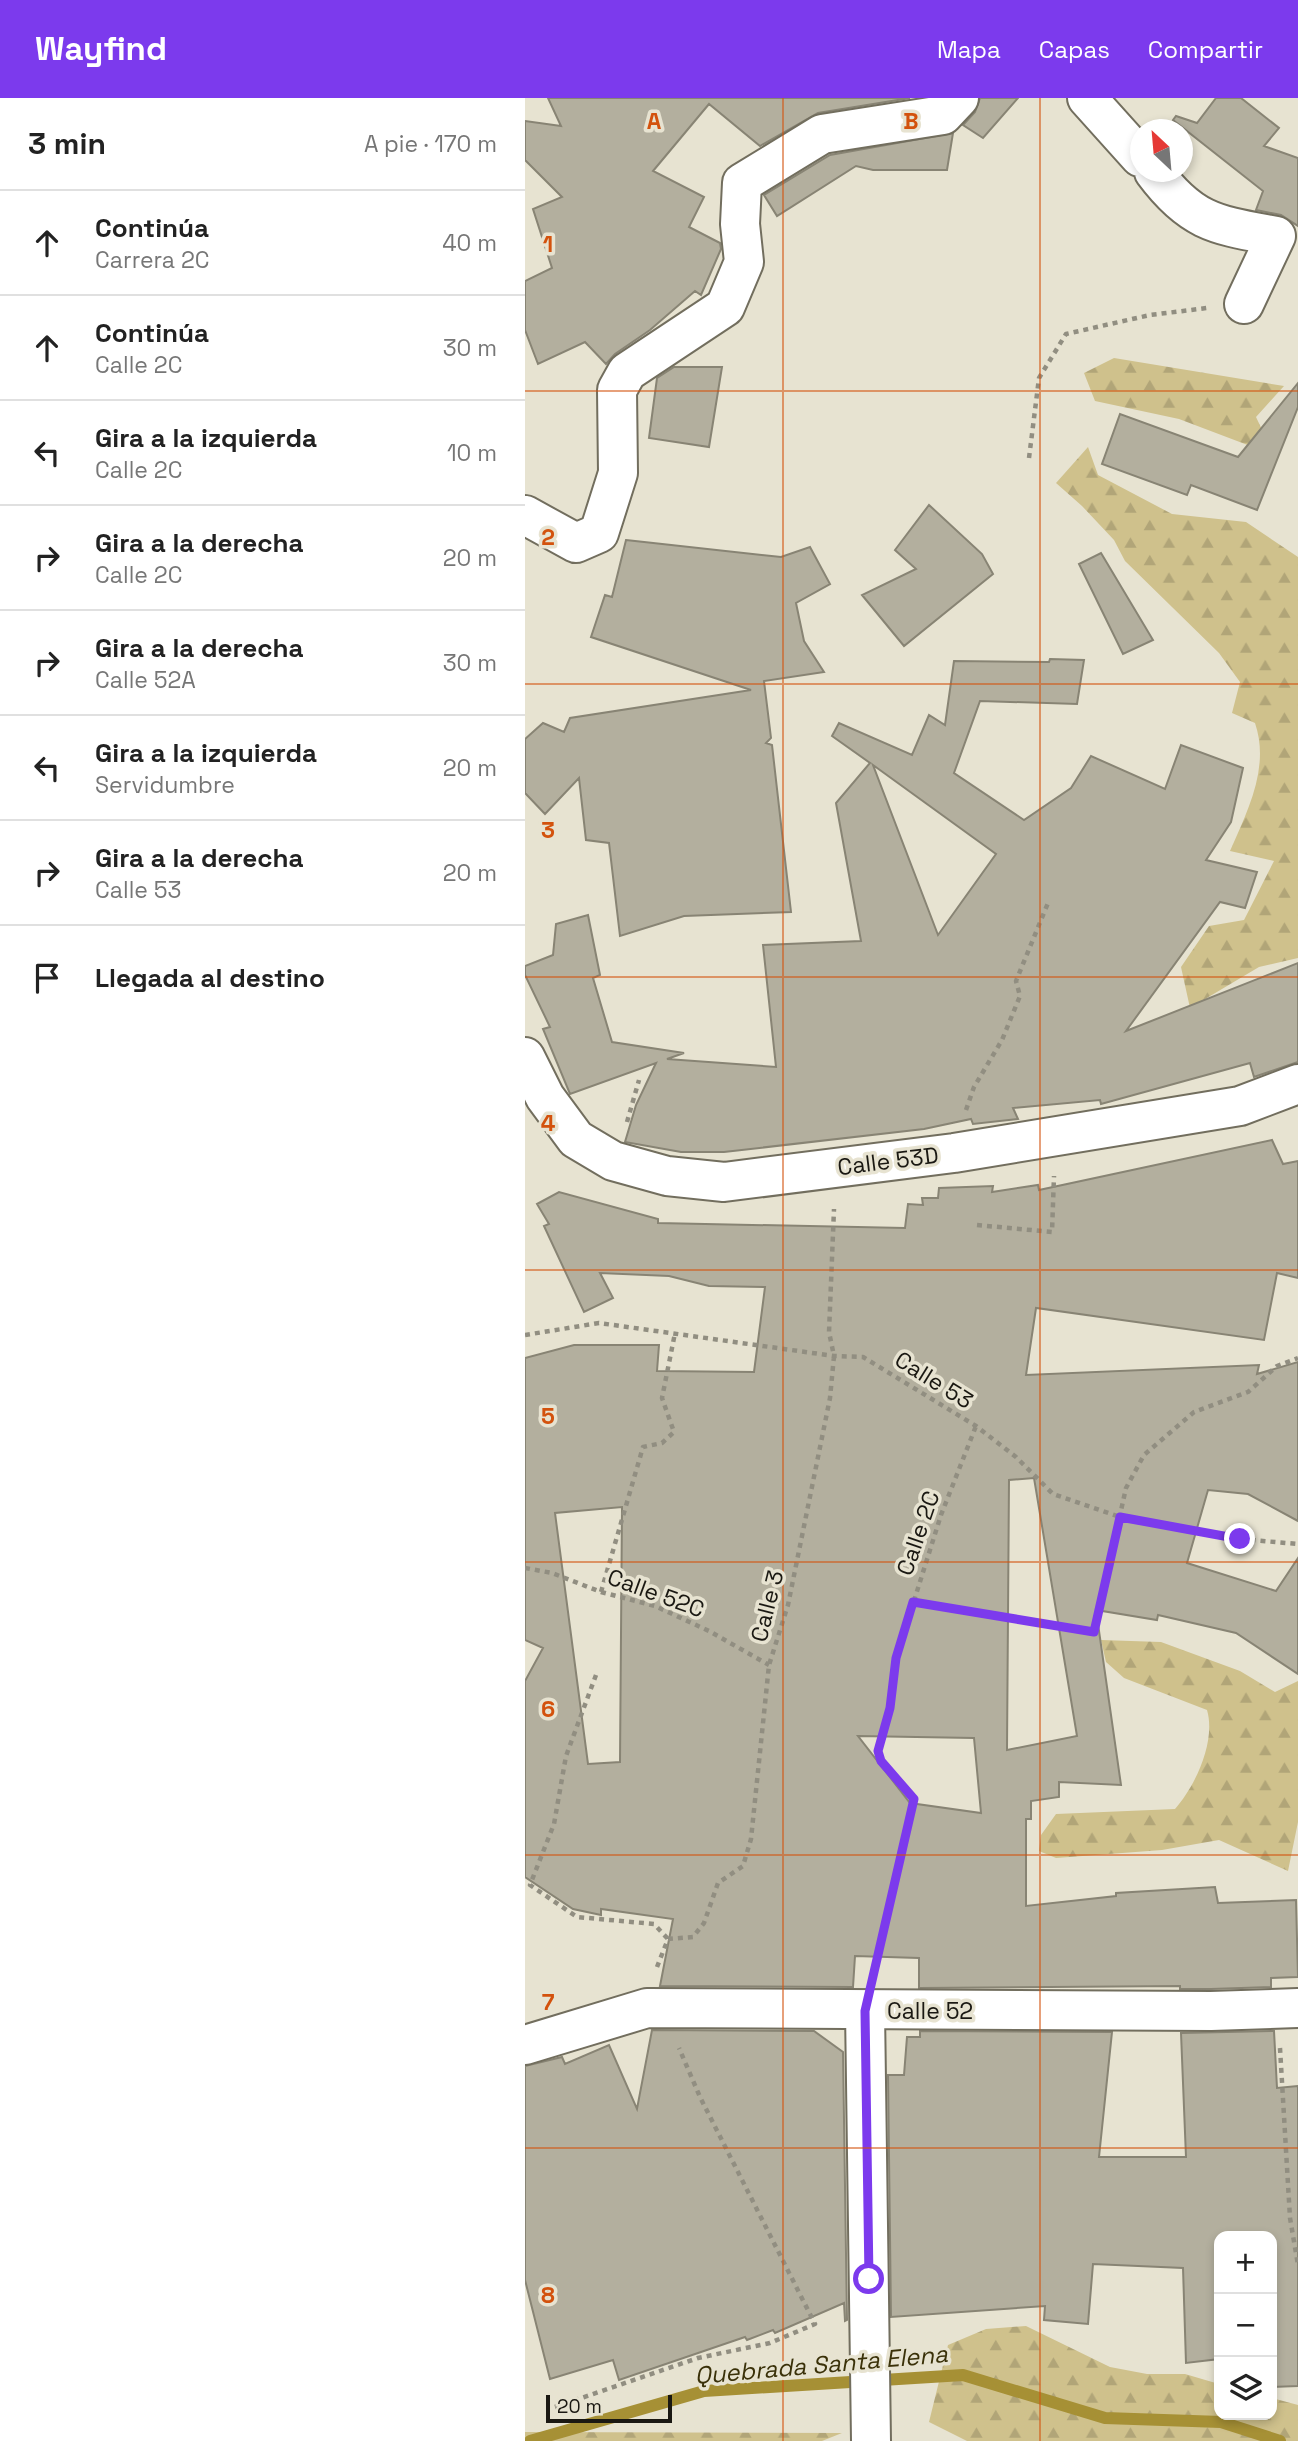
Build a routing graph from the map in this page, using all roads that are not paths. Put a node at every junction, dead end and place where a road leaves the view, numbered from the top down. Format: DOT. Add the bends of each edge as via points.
graph roads {
  1 [pos="959,98"];
  2 [pos="1087,98"];
  3 [pos="1130,146"];
  4 [pos="1160,182"];
  5 [pos="1244,304"];
  6 [pos="525,515"];
  7 [pos="525,1057"];
  8 [pos="1298,1084"];
  9 [pos="1288,2008"];
  10 [pos="865,2011"];
  11 [pos="525,2045"];
  12 [pos="871,2441"];
  1 -- 6 [label="street" via="943,115 822,134 742,183 744,262 725,307 627,372 617,390 618,474 599,533 576,543"];
  2 -- 3 [label="street"];
  4 -- 5 [label="street" via="1174,200 1215,224 1276,236"];
  7 -- 8 [label="street, Calle 53D" via="545,1097 576,1139 613,1161 667,1176 724,1182 954,1153 1240,1107"];
  9 -- 10 [label="street, Calle 52"];
  10 -- 11 [label="street, Calle 52" via="654,2008"];
  10 -- 12 [label="street"];
}
